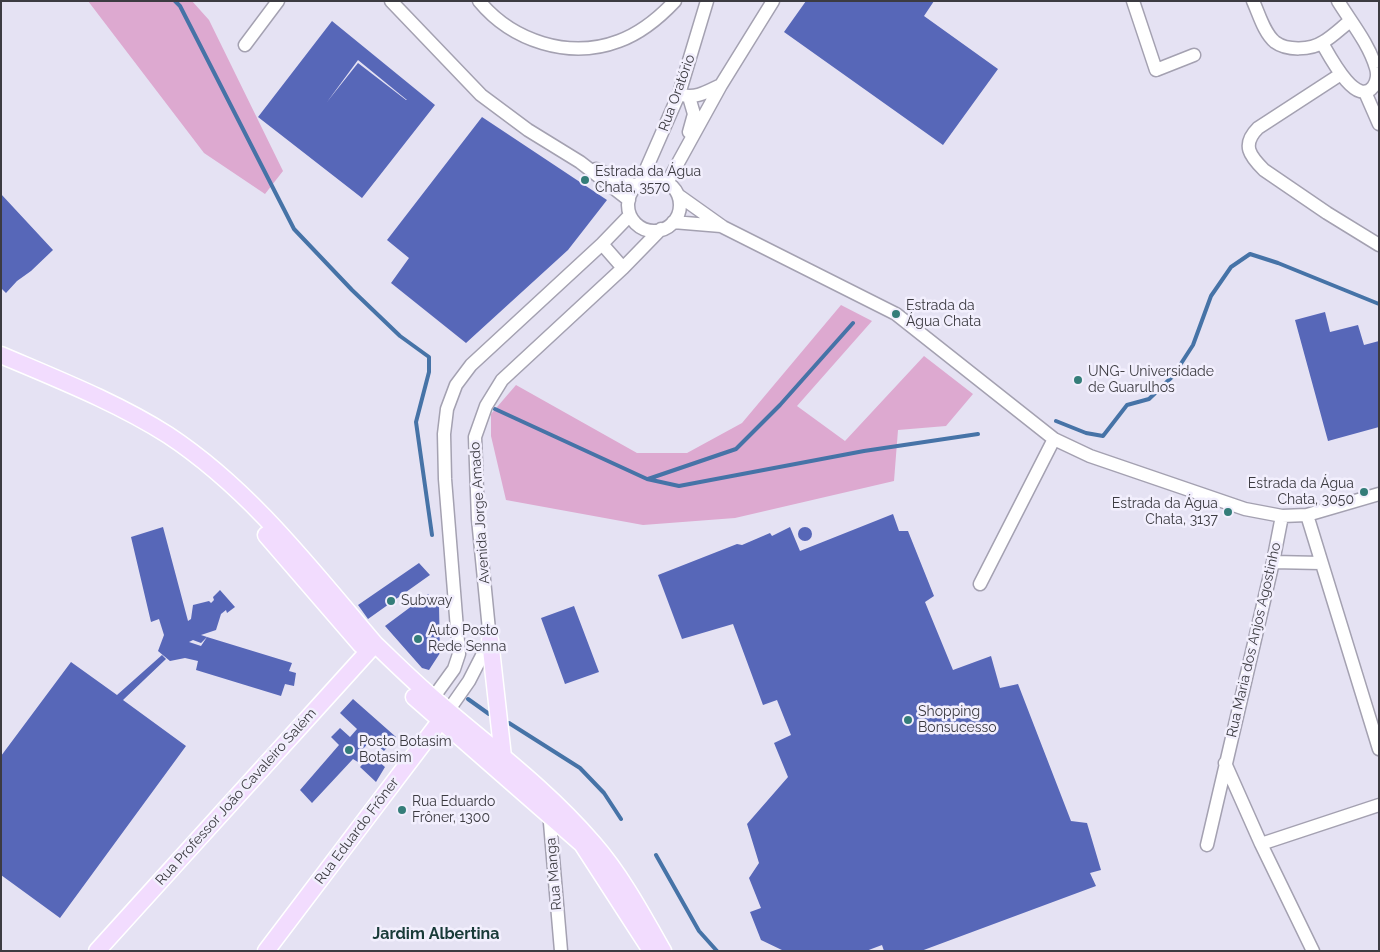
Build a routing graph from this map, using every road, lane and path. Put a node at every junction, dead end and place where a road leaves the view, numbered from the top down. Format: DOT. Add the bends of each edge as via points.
graph roads {
  1 [pos="278,1"];
  2 [pos="391,1"];
  3 [pos="479,1"];
  4 [pos="675,1"];
  5 [pos="707,1"];
  6 [pos="773,1"];
  7 [pos="1133,1"];
  8 [pos="1253,1"];
  9 [pos="1338,1"];
  10 [pos="1350,21"];
  11 [pos="1322,43"];
  12 [pos="245,45"];
  13 [pos="1194,55"];
  14 [pos="1341,74"];
  15 [pos="721,85"];
  16 [pos="1365,92"];
  17 [pos="684,95"];
  18 [pos="1379,124"];
  19 [pos="681,156"];
  20 [pos="580,162"];
  21 [pos="667,183"];
  22 [pos="638,185"];
  23 [pos="678,195"];
  24 [pos="629,200"];
  25 [pos="630,215"];
  26 [pos="673,222"];
  27 [pos="723,227"];
  28 [pos="662,229"];
  29 [pos="602,244"];
  30 [pos="1379,245"];
  31 [pos="623,268"];
  32 [pos="1,355"];
  33 [pos="1,363"];
  34 [pos="1054,439"];
  35 [pos="1379,494"];
  36 [pos="1361,499"];
  37 [pos="1379,505"];
  38 [pos="1307,515"];
  39 [pos="1282,516"];
  40 [pos="1273,562"];
  41 [pos="1321,563"];
  42 [pos="980,584"];
  43 [pos="490,640"];
  44 [pos="371,648"];
  45 [pos="433,698"];
  46 [pos="444,716"];
  47 [pos="1379,749"];
  48 [pos="504,757"];
  49 [pos="1225,763"];
  50 [pos="548,797"];
  51 [pos="1379,805"];
  52 [pos="550,816"];
  53 [pos="1260,844"];
  54 [pos="1207,846"];
  55 [pos="97,951"];
  56 [pos="266,951"];
  57 [pos="561,951"];
  58 [pos="651,951"];
  59 [pos="663,951"];
  60 [pos="1313,951"];
  1 -- 12 [label="street"];
  2 -- 20 [label="street" via="481,95 528,130"];
  3 -- 4 [label="street" via="500,22 534,41 582,48 620,41 645,28"];
  5 -- 17 [label="street, Rua Oratório"];
  6 -- 15 [label="street"];
  7 -- 13 [label="street" via="1156,70"];
  8 -- 11 [label="street" via="1275,42 1289,48"];
  9 -- 10 [label="street"];
  10 -- 11 [label="street"];
  10 -- 16 [label="street" via="1377,70 1372,88"];
  11 -- 14 [label="street"];
  14 -- 16 [label="street" via="1358,91"];
  14 -- 30 [label="street" via="1258,128 1249,139 1248,146 1264,170"];
  15 -- 17 [label="street" via="699,95"];
  15 -- 19 [label="street"];
  16 -- 18 [label="street"];
  17 -- 19 [label="street" via="694,114"];
  17 -- 22 [label="street, Rua Oratório"];
  19 -- 21 [label="street"];
  20 -- 22 [label="street"];
  20 -- 24 [label="street"];
  21 -- 22 [label="street" via="654,179"];
  21 -- 23 [label="street"];
  22 -- 24 [label="street"];
  23 -- 26 [label="street" via="680,204"];
  23 -- 27 [label="street"];
  24 -- 25 [label="street"];
  25 -- 28 [label="street" via="640,226 654,231"];
  25 -- 29 [label="street"];
  26 -- 27 [label="street"];
  26 -- 28 [label="street"];
  27 -- 34 [label="street" via="896,314"];
  28 -- 31 [label="street, Avenida Jorge Amado"];
  29 -- 31 [label="street"];
  29 -- 45 [label="street" via="471,365 456,385 447,409 445,479 459,654 454,670"];
  31 -- 43 [label="street, Avenida Jorge Amado" via="502,380 479,424 475,436 478,520"];
  32 -- 44 [label="main road" via="122,410 203,460 279,533"];
  33 -- 44 [label="main road" via="100,404 195,464 248,515"];
  34 -- 39 [label="street" via="1090,456 1245,509"];
  34 -- 42 [label="street"];
  35 -- 36 [label="street"];
  36 -- 37 [label="street"];
  36 -- 38 [label="street"];
  38 -- 39 [label="street"];
  38 -- 41 [label="street"];
  39 -- 40 [label="street, Rua Maria dos Anjos Agostinho"];
  40 -- 41 [label="street"];
  40 -- 49 [label="street, Rua Maria dos Anjos Agostinho"];
  41 -- 47 [label="street"];
  43 -- 46 [label="street" via="469,681"];
  43 -- 48 [label="main road"];
  44 -- 45 [label="main road"];
  44 -- 46 [label="main road"];
  44 -- 55 [label="main road, Rua Professor João Cavaleiro Salém"];
  45 -- 46 [label="main road"];
  46 -- 48 [label="main road"];
  46 -- 52 [label="main road"];
  46 -- 56 [label="main road, Rua Eduardo Frôner"];
  48 -- 50 [label="main road"];
  49 -- 53 [label="street"];
  49 -- 54 [label="street, Rua Maria dos Anjos Agostinho"];
  50 -- 52 [label="street, Rua Manga"];
  50 -- 59 [label="main road" via="608,860"];
  51 -- 53 [label="street"];
  52 -- 57 [label="street, Rua Manga"];
  52 -- 58 [label="main road" via="582,844"];
  53 -- 60 [label="street"];
}
